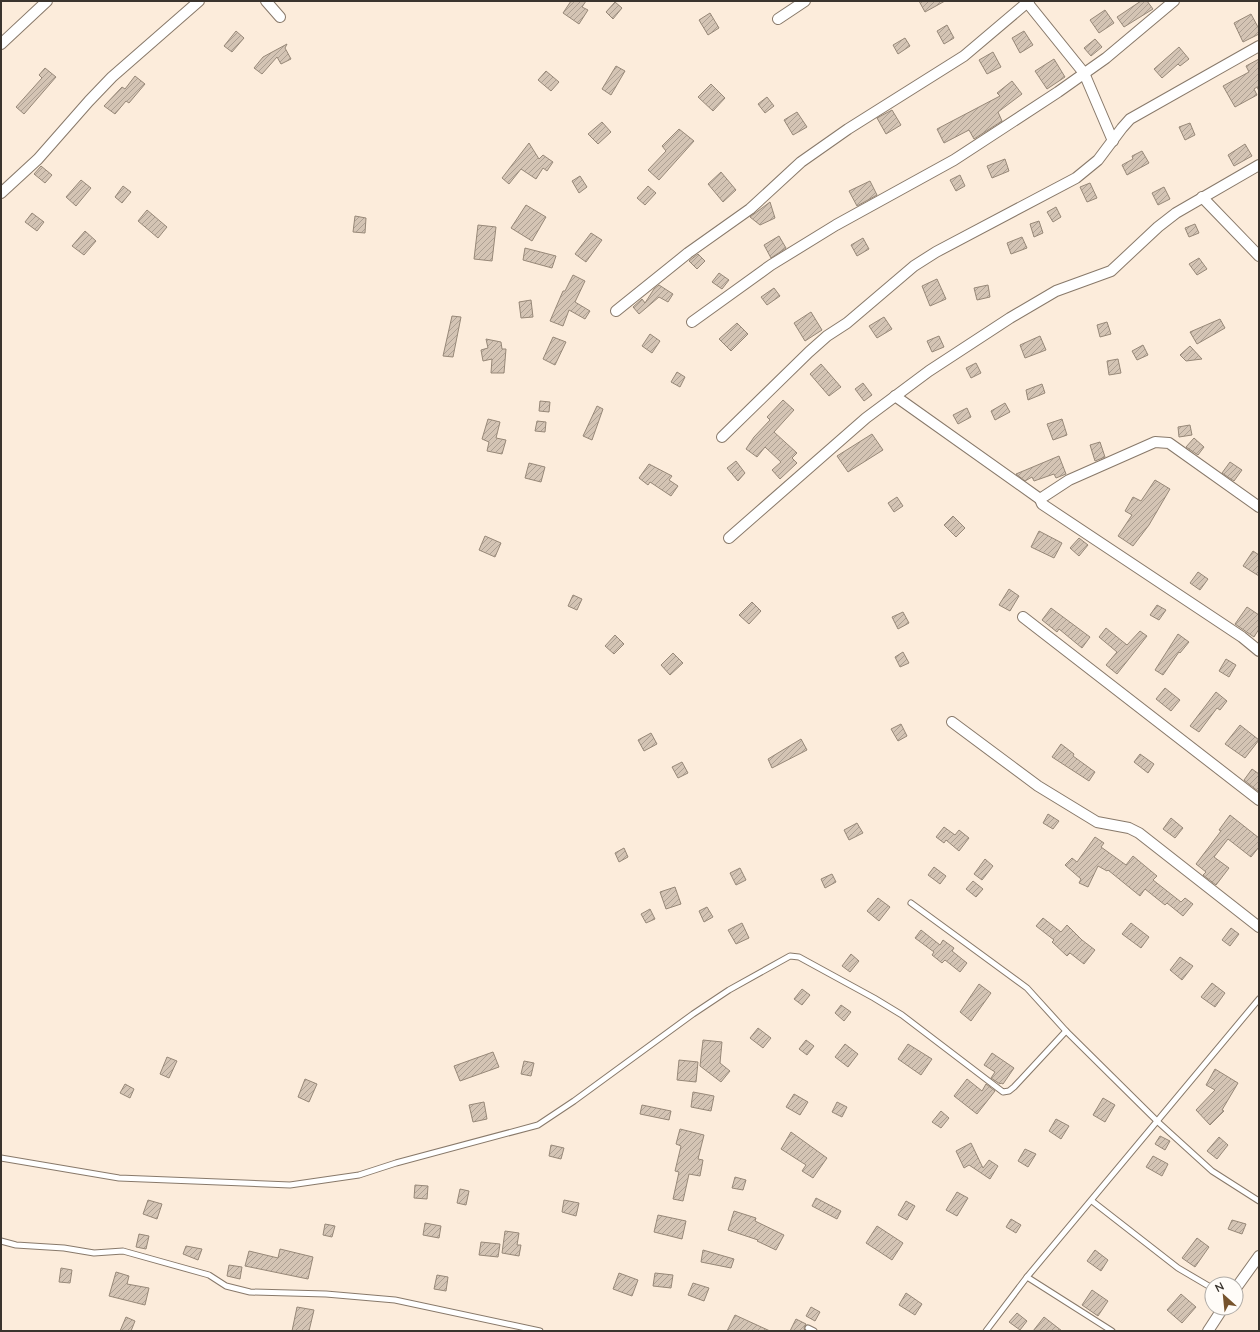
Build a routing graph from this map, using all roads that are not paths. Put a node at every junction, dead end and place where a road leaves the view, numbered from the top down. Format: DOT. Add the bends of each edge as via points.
graph roads {
  1 [pos="47,1"];
  2 [pos="198,1"];
  3 [pos="266,1"];
  4 [pos="805,1"];
  5 [pos="1174,1"];
  6 [pos="1028,2"];
  7 [pos="280,16"];
  8 [pos="778,19"];
  9 [pos="1,44"];
  10 [pos="1259,46"];
  11 [pos="1084,74"];
  12 [pos="1113,141"];
  13 [pos="1259,165"];
  14 [pos="1,193"];
  15 [pos="1202,197"];
  16 [pos="1259,256"];
  17 [pos="616,310"];
  18 [pos="692,322"];
  19 [pos="895,396"];
  20 [pos="722,436"];
  21 [pos="1040,499"];
  22 [pos="1259,507"];
  23 [pos="729,538"];
  24 [pos="1022,617"];
  25 [pos="1259,651"];
  26 [pos="952,722"];
  27 [pos="1259,800"];
  28 [pos="911,903"];
  29 [pos="1259,927"];
  30 [pos="1259,999"];
  31 [pos="1066,1031"];
  32 [pos="1158,1122"];
  33 [pos="1,1158"];
  34 [pos="1092,1201"];
  35 [pos="1259,1201"];
  36 [pos="1,1240"];
  37 [pos="1259,1256"];
  38 [pos="1028,1277"];
  39 [pos="1244,1277"];
  40 [pos="1204,1283"];
  41 [pos="1218,1316"];
  42 [pos="808,1328"];
  43 [pos="540,1331"];
  44 [pos="814,1331"];
  45 [pos="986,1331"];
  46 [pos="1112,1331"];
  47 [pos="1208,1331"];
  1 -- 9 [label="street"];
  2 -- 14 [label="street" via="112,77 38,159"];
  3 -- 7 [label="street"];
  4 -- 8 [label="street"];
  5 -- 11 [label="street"];
  6 -- 11 [label="street"];
  6 -- 17 [label="street" via="964,56 811,155 750,209 688,253"];
  10 -- 12 [label="street" via="1130,119"];
  11 -- 12 [label="street"];
  11 -- 18 [label="street" via="954,160 771,265"];
  12 -- 20 [label="street" via="1098,160 1076,178 914,266 847,323 827,336"];
  13 -- 15 [label="street"];
  15 -- 16 [label="street"];
  15 -- 19 [label="street" via="1158,226 1111,271 1071,284 1049,295 960,350"];
  19 -- 21 [label="street"];
  19 -- 23 [label="street" via="866,418"];
  21 -- 22 [label="street" via="1068,480 1155,442 1163,441"];
  21 -- 25 [label="street" via="1042,504 1242,637"];
  24 -- 27 [label="street"];
  26 -- 29 [label="street" via="1038,786 1097,822 1129,828 1139,833"];
  28 -- 31 [label="lane" via="1027,988"];
  30 -- 32 [label="lane"];
  31 -- 32 [label="lane"];
  31 -- 33 [label="lane" via="1014,1087 1003,1092 897,1012 800,957 790,956 693,1014 538,1125 359,1175 290,1185 119,1178"];
  32 -- 34 [label="lane"];
  32 -- 35 [label="lane" via="1212,1171"];
  34 -- 38 [label="lane"];
  34 -- 40 [label="lane" via="1178,1268"];
  36 -- 43 [label="lane" via="16,1245 94,1253 123,1251 209,1275 226,1286 250,1292 326,1294 396,1300"];
  37 -- 39 [label="street"];
  38 -- 45 [label="lane"];
  38 -- 46 [label="lane"];
  41 -- 47 [label="street"];
  42 -- 44 [label="lane"];
}
